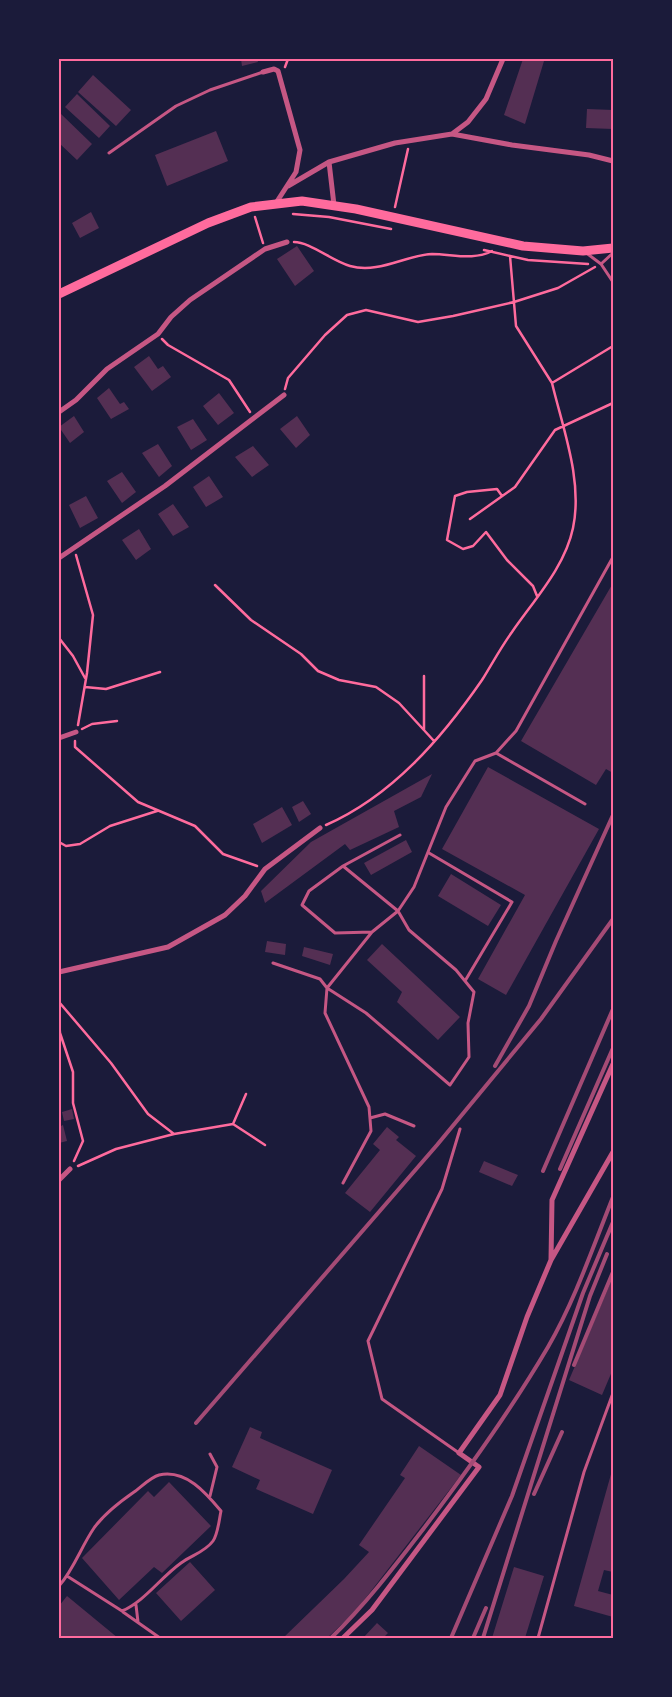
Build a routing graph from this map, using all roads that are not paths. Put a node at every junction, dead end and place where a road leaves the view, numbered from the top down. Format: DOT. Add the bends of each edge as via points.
graph roads {
  1 [pos="503,59"];
  2 [pos="263,72"];
  3 [pos="452,134"];
  4 [pos="109,153"];
  5 [pos="613,161"];
  6 [pos="329,162"];
  7 [pos="288,186"];
  8 [pos="276,203"];
  9 [pos="334,205"];
  10 [pos="288,242"];
  11 [pos="613,248"];
  12 [pos="583,250"];
  13 [pos="613,253"];
  14 [pos="601,264"];
  15 [pos="613,282"];
  16 [pos="59,294"];
  17 [pos="284,395"];
  18 [pos="59,412"];
  19 [pos="613,557"];
  20 [pos="59,558"];
  21 [pos="76,732"];
  22 [pos="59,738"];
  23 [pos="496,752"];
  24 [pos="585,804"];
  25 [pos="320,828"];
  26 [pos="400,835"];
  27 [pos="429,853"];
  28 [pos="343,866"];
  29 [pos="398,911"];
  30 [pos="372,932"];
  31 [pos="273,963"];
  32 [pos="59,972"];
  33 [pos="465,980"];
  34 [pos="327,988"];
  35 [pos="613,1064"];
  36 [pos="370,1118"];
  37 [pos="414,1126"];
  38 [pos="460,1129"];
  39 [pos="613,1152"];
  40 [pos="70,1170"];
  41 [pos="59,1180"];
  42 [pos="343,1183"];
  43 [pos="551,1260"];
  44 [pos="613,1393"];
  45 [pos="459,1453"];
  46 [pos="210,1454"];
  47 [pos="209,1497"];
  48 [pos="67,1576"];
  49 [pos="59,1586"];
  50 [pos="136,1605"];
  51 [pos="122,1611"];
  52 [pos="138,1622"];
  53 [pos="160,1638"];
  54 [pos="343,1638"];
  55 [pos="538,1638"];
  1 -- 3 [label="street" via="486,99 468,122"];
  2 -- 4 [label="lane" via="210,90 176,106"];
  2 -- 7 [label="street" via="278,71 300,150 296,172"];
  3 -- 5 [label="street"];
  3 -- 6 [label="street" via="411,140"];
  6 -- 7 [label="street"];
  6 -- 9 [label="street"];
  7 -- 8 [label="street"];
  8 -- 9 [label="main road" via="302,201"];
  8 -- 16 [label="main road" via="251,207 208,223"];
  9 -- 12 [label="main road" via="523,246"];
  10 -- 18 [label="street" via="265,249 190,300 158,334 107,369"];
  11 -- 12 [label="main road"];
  12 -- 14 [label="lane"];
  13 -- 14 [label="lane"];
  14 -- 15 [label="lane"];
  17 -- 20 [label="street" via="165,486"];
  19 -- 23 [label="lane" via="516,731"];
  21 -- 22 [label="street"];
  23 -- 24 [label="lane"];
  23 -- 27 [label="lane" via="475,761 446,807"];
  25 -- 32 [label="street" via="265,868 245,896 225,915 168,947"];
  26 -- 28 [label="lane"];
  27 -- 29 [label="lane" via="414,887"];
  27 -- 33 [label="lane" via="512,902"];
  28 -- 29 [label="lane"];
  28 -- 30 [label="lane" via="309,891 302,905 335,933"];
  29 -- 30 [label="lane"];
  29 -- 33 [label="lane" via="409,930"];
  30 -- 34 [label="lane"];
  31 -- 34 [label="lane" via="320,979"];
  33 -- 34 [label="lane" via="474,992 468,1023 469,1057 450,1085 366,1014"];
  34 -- 36 [label="lane" via="325,1013 369,1107"];
  35 -- 43 [label="street" via="552,1200"];
  36 -- 37 [label="lane" via="385,1114"];
  36 -- 42 [label="lane" via="371,1132"];
  38 -- 45 [label="lane" via="442,1189 368,1341 382,1399"];
  39 -- 43 [label="street"];
  40 -- 41 [label="street"];
  43 -- 45 [label="street" via="500,1395"];
  44 -- 55 [label="lane" via="584,1472"];
  45 -- 54 [label="street" via="479,1467 372,1610"];
  46 -- 47 [label="lane" via="217,1467"];
  47 -- 48 [label="lane" via="203,1489 177,1474 158,1475 126,1497 96,1525"];
  47 -- 50 [label="lane" via="221,1511 214,1540 154,1585"];
  48 -- 49 [label="lane"];
  48 -- 51 [label="lane"];
  50 -- 51 [label="lane"];
  50 -- 52 [label="lane"];
  51 -- 52 [label="lane"];
  52 -- 53 [label="lane"];
}
